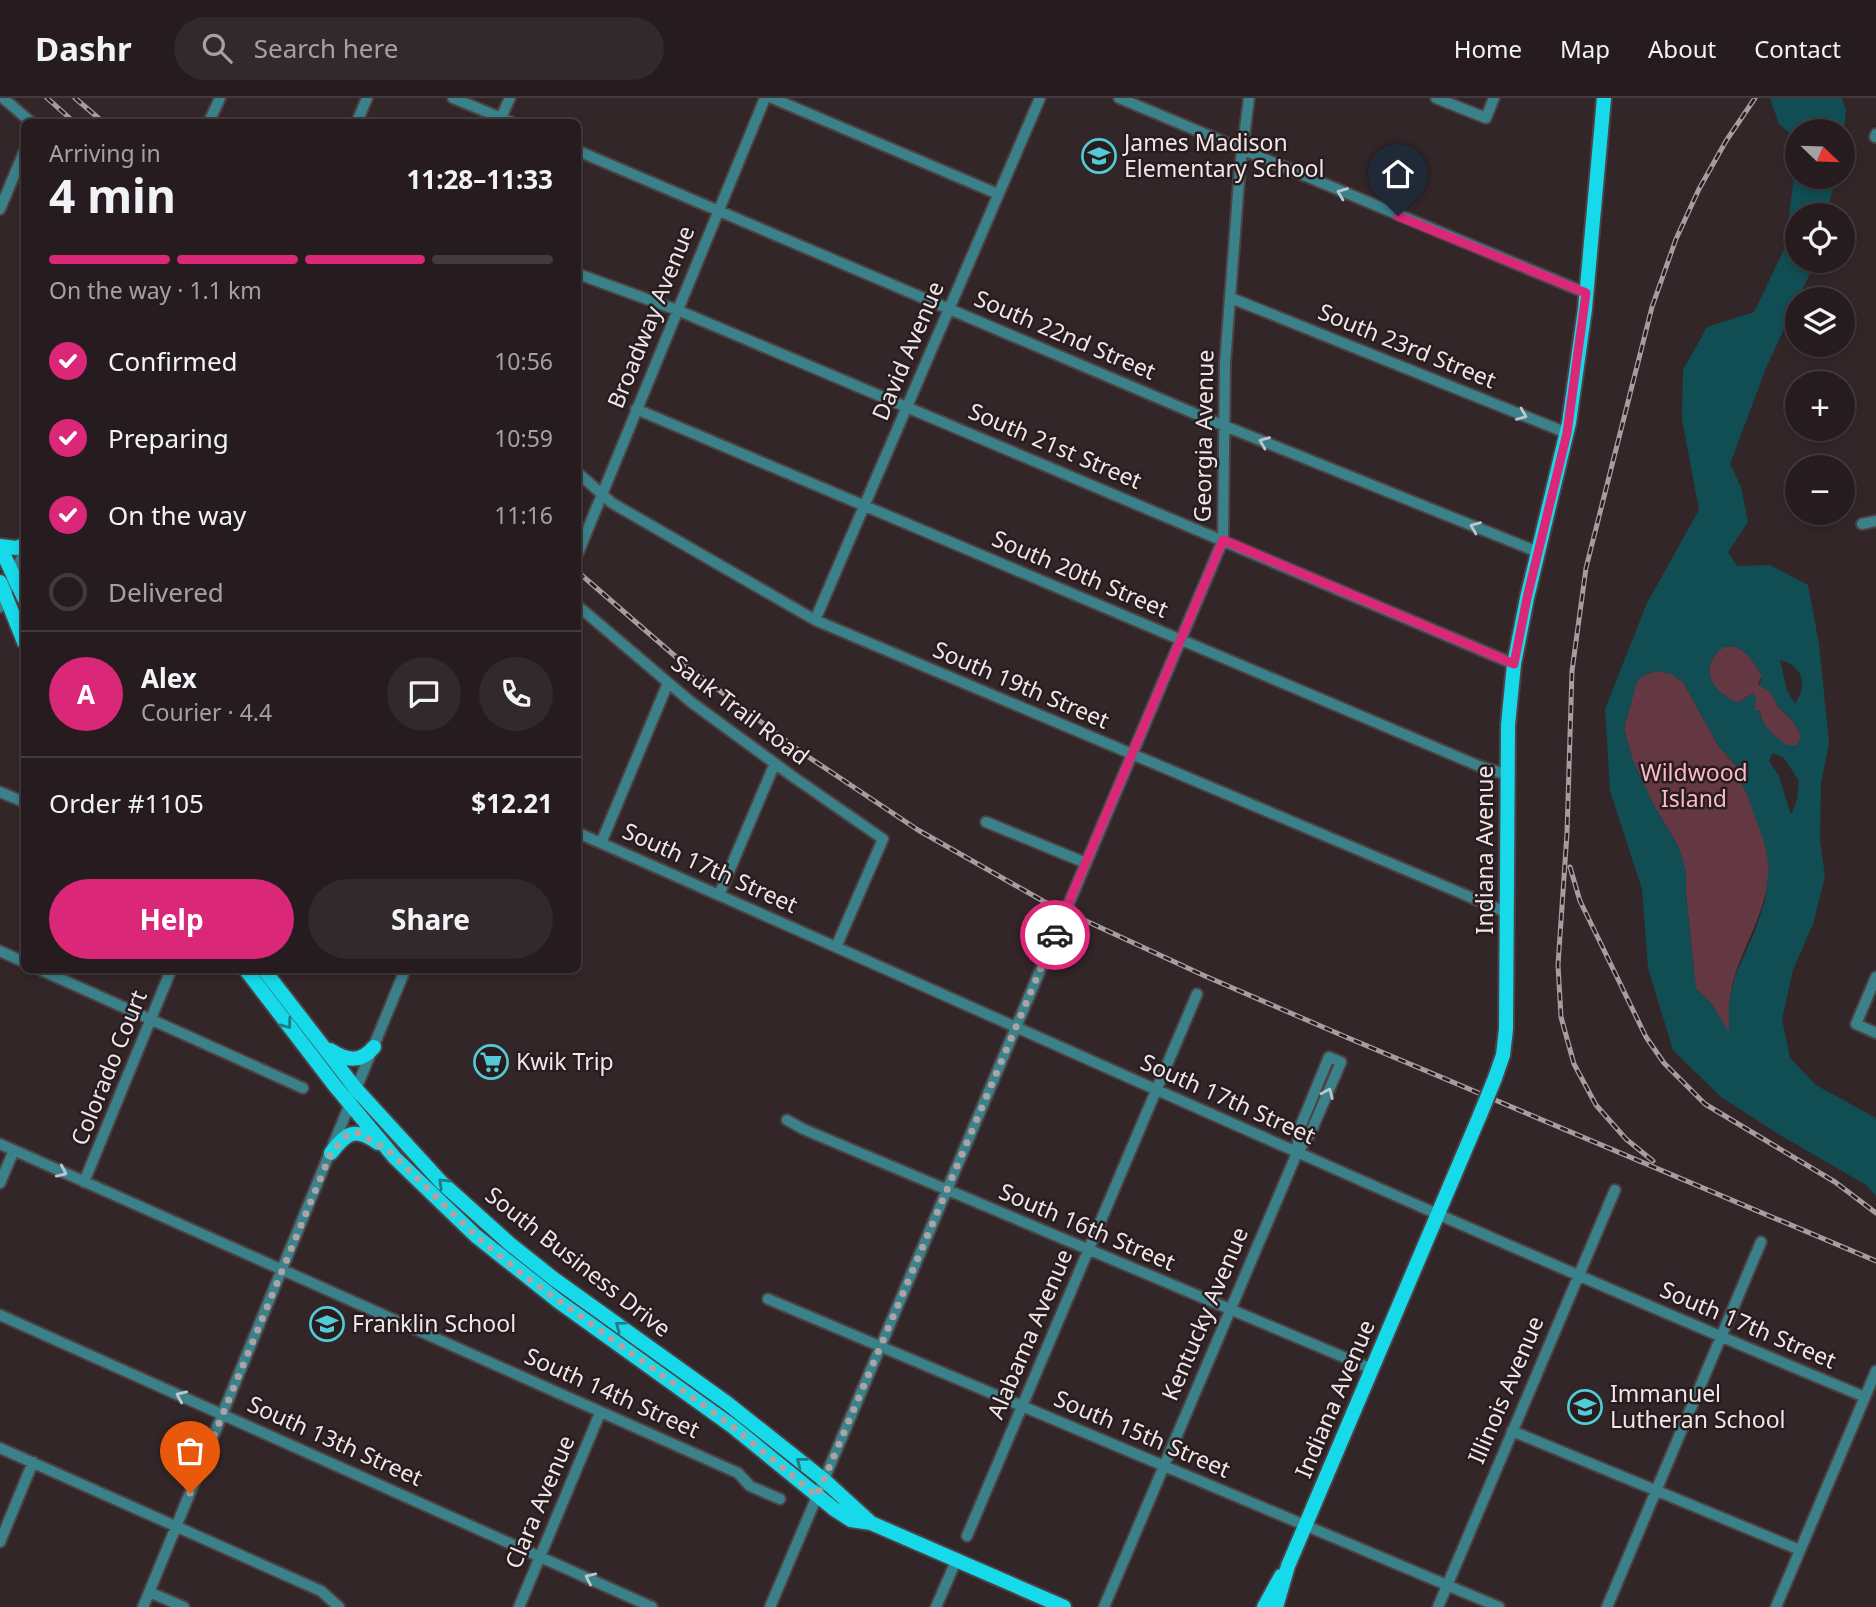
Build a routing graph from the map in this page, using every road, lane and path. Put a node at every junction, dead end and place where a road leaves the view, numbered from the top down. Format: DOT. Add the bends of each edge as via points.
graph roads {
  1 [pos="3,98"];
  2 [pos="220,98"];
  3 [pos="367,98"];
  4 [pos="453,98"];
  5 [pos="510,98"];
  6 [pos="765,98"];
  7 [pos="772,98"];
  8 [pos="1040,98"];
  9 [pos="1119,98"];
  10 [pos="1249,98"];
  11 [pos="1436,98"];
  12 [pos="1494,98"];
  13 [pos="1604,98"];
  14 [pos="27,119"];
  15 [pos="210,119"];
  16 [pos="358,119"];
  17 [pos="500,119"];
  18 [pos="505,119"];
  19 [pos="1242,151"];
  20 [pos="581,152"];
  21 [pos="21,159"];
  22 [pos="998,194"];
  23 [pos="0,209"];
  24 [pos="718,211"];
  25 [pos="581,275"];
  26 [pos="1586,293"];
  27 [pos="1231,298"];
  28 [pos="950,308"];
  29 [pos="677,310"];
  30 [pos="907,407"];
  31 [pos="636,409"];
  32 [pos="1223,425"];
  33 [pos="1567,433"];
  34 [pos="581,476"];
  35 [pos="601,495"];
  36 [pos="864,506"];
  37 [pos="1876,521"];
  38 [pos="1862,524"];
  39 [pos="1223,540"];
  40 [pos="581,545"];
  41 [pos="0,546"];
  42 [pos="21,552"];
  43 [pos="1538,552"];
  44 [pos="21,561"];
  45 [pos="14,576"];
  46 [pos="21,591"];
  47 [pos="2,595"];
  48 [pos="581,609"];
  49 [pos="815,620"];
  50 [pos="21,636"];
  51 [pos="1181,640"];
  52 [pos="1514,664"];
  53 [pos="668,682"];
  54 [pos="1132,755"];
  55 [pos="775,764"];
  56 [pos="1508,775"];
  57 [pos="0,792"];
  58 [pos="21,801"];
  59 [pos="986,822"];
  60 [pos="581,834"];
  61 [pos="601,843"];
  62 [pos="1086,863"];
  63 [pos="719,895"];
  64 [pos="1508,912"];
  65 [pos="836,947"];
  66 [pos="0,951"];
  67 [pos="21,961"];
  68 [pos="48,973"];
  69 [pos="171,973"];
  70 [pos="248,973"];
  71 [pos="266,973"];
  72 [pos="404,973"];
  73 [pos="1876,977"];
  74 [pos="1197,994"];
  75 [pos="152,1019"];
  76 [pos="1016,1028"];
  77 [pos="1876,1032"];
  78 [pos="323,1046"];
  79 [pos="374,1046"];
  80 [pos="303,1088"];
  81 [pos="356,1089"];
  82 [pos="1156,1091"];
  83 [pos="350,1105"];
  84 [pos="788,1120"];
  85 [pos="0,1144"];
  86 [pos="14,1150"];
  87 [pos="388,1150"];
  88 [pos="331,1153"];
  89 [pos="1297,1153"];
  90 [pos="84,1182"];
  91 [pos="0,1183"];
  92 [pos="947,1190"];
  93 [pos="1615,1190"];
  94 [pos="1438,1213"];
  95 [pos="1761,1242"];
  96 [pos="1088,1250"];
  97 [pos="281,1271"];
  98 [pos="1577,1275"];
  99 [pos="768,1299"];
  100 [pos="1230,1310"];
  101 [pos="0,1315"];
  102 [pos="1721,1336"];
  103 [pos="881,1346"];
  104 [pos="1372,1369"];
  105 [pos="1876,1371"];
  106 [pos="1865,1397"];
  107 [pos="1022,1406"];
  108 [pos="600,1413"];
  109 [pos="222,1414"];
  110 [pos="1512,1431"];
  111 [pos="0,1448"];
  112 [pos="33,1462"];
  113 [pos="1164,1466"];
  114 [pos="824,1480"];
  115 [pos="1655,1491"];
  116 [pos="817,1496"];
  117 [pos="780,1500"];
  118 [pos="871,1523"];
  119 [pos="1306,1526"];
  120 [pos="176,1527"];
  121 [pos="967,1536"];
  122 [pos="0,1542"];
  123 [pos="1800,1550"];
  124 [pos="540,1555"];
  125 [pos="962,1563"];
  126 [pos="1288,1566"];
  127 [pos="1447,1585"];
  128 [pos="149,1592"];
  129 [pos="143,1607"];
  130 [pos="184,1607"];
  131 [pos="339,1607"];
  132 [pos="519,1607"];
  133 [pos="652,1607"];
  134 [pos="770,1607"];
  135 [pos="936,1607"];
  136 [pos="1064,1607"];
  137 [pos="1104,1607"];
  138 [pos="1264,1607"];
  139 [pos="1276,1607"];
  140 [pos="1438,1607"];
  141 [pos="1499,1607"];
  142 [pos="1606,1607"];
  143 [pos="1776,1607"];
  1 -- 14 [label="street"];
  2 -- 15 [label="street"];
  3 -- 16 [label="street"];
  4 -- 17 [label="street"];
  5 -- 18 [label="street"];
  6 -- 24 [label="street, Broadway Avenue"];
  7 -- 22 [label="street"];
  8 -- 22 [label="street, David Avenue"];
  9 -- 19 [label="street"];
  10 -- 19 [label="street, Georgia Avenue"];
  11 -- 12 [label="street" via="1486,118"];
  13 -- 26 [label="main road, Indiana Avenue"];
  26 -- 19 [label="street, one-way"];
  19 -- 27 [label="street, Georgia Avenue"];
  20 -- 24 [label="street, South 22nd Street"];
  21 -- 23 [label="street"];
  22 -- 28 [label="street, David Avenue"];
  24 -- 28 [label="street, South 22nd Street"];
  24 -- 29 [label="street, Broadway Avenue"];
  25 -- 29 [label="street, South 21st Street"];
  26 -- 33 [label="main road, Indiana Avenue"];
  27 -- 32 [label="street, Georgia Avenue"];
  27 -- 33 [label="street, South 23rd Street, one-way"];
  28 -- 30 [label="street, David Avenue"];
  28 -- 32 [label="street, South 22nd Street"];
  29 -- 30 [label="street, South 21st Street"];
  29 -- 31 [label="street, Broadway Avenue"];
  30 -- 36 [label="street, David Avenue"];
  30 -- 39 [label="street, South 21st Street"];
  31 -- 35 [label="street, Broadway Avenue"];
  31 -- 36 [label="street, South 20th Street"];
  32 -- 39 [label="street, Georgia Avenue"];
  43 -- 32 [label="street, South 22nd Street, one-way"];
  33 -- 43 [label="main road, Indiana Avenue"];
  34 -- 35 [label="street, South 19th Street"];
  35 -- 40 [label="street, Broadway Avenue"];
  35 -- 49 [label="street, South 19th Street"];
  36 -- 49 [label="street, David Avenue"];
  36 -- 51 [label="street, South 20th Street"];
  37 -- 38 [label="street"];
  39 -- 51 [label="street, Georgia Avenue"];
  39 -- 52 [label="street, South 21st Street"];
  41 -- 42 [label="main road"];
  41 -- 45 [label="main road"];
  43 -- 52 [label="main road, Indiana Avenue"];
  44 -- 45 [label="street"];
  45 -- 46 [label="main road"];
  45 -- 47 [label="street"];
  47 -- 50 [label="main road"];
  48 -- 53 [label="street, Sauk Trail Road"];
  49 -- 54 [label="street, South 19th Street"];
  51 -- 54 [label="street, Georgia Avenue"];
  51 -- 56 [label="street, South 20th Street"];
  52 -- 56 [label="main road, Indiana Avenue"];
  53 -- 55 [label="street, Sauk Trail Road"];
  53 -- 61 [label="street"];
  54 -- 62 [label="street, Georgia Avenue"];
  54 -- 64 [label="street, South 19th Street"];
  55 -- 63 [label="street"];
  55 -- 65 [label="street, Sauk Trail Road" via="883,839"];
  56 -- 64 [label="main road, Indiana Avenue"];
  57 -- 58 [label="street"];
  59 -- 62 [label="street"];
  60 -- 61 [label="street, South 17th Street"];
  61 -- 63 [label="street, South 17th Street"];
  62 -- 76 [label="street, Georgia Avenue, bridge"];
  63 -- 65 [label="street, South 17th Street"];
  64 -- 94 [label="main road, Indiana Avenue, bridge" via="1503,1055"];
  65 -- 76 [label="street, South 17th Street"];
  66 -- 67 [label="street"];
  68 -- 75 [label="street"];
  69 -- 75 [label="street, Colorado Court"];
  70 -- 83 [label="main road, South Business Drive, one-way"];
  71 -- 78 [label="main road, South Business Drive"];
  72 -- 79 [label="street"];
  73 -- 77 [label="street" via="1856,1024"];
  74 -- 82 [label="street, Alabama Avenue"];
  75 -- 80 [label="street"];
  75 -- 90 [label="street, Colorado Court"];
  76 -- 82 [label="street, South 17th Street"];
  76 -- 92 [label="street, Georgia Avenue"];
  78 -- 79 [label="main road" via="352,1059 363,1057"];
  78 -- 81 [label="main road, South Business Drive"];
  79 -- 81 [label="street"];
  81 -- 83 [label="street"];
  114 -- 81 [label="main road, South Business Drive, one-way" via="510,1244 441,1182"];
  82 -- 89 [label="street, South 17th Street"];
  82 -- 96 [label="street, Alabama Avenue"];
  83 -- 87 [label="main road, South Business Drive"];
  83 -- 88 [label="street"];
  84 -- 92 [label="street, South 16th Street"];
  85 -- 86 [label="street, South 14th Street"];
  86 -- 90 [label="street, South 14th Street, one-way"];
  86 -- 91 [label="street"];
  87 -- 88 [label="main road" via="358,1133 346,1136"];
  87 -- 116 [label="main road, South Business Drive" via="522,1274 732,1426"];
  88 -- 97 [label="street"];
  89 -- 89 [label="street, Kentucky Avenue, one-way" via="1310,1134 1340,1062 1329,1057 1298,1130"];
  89 -- 94 [label="street, South 17th Street"];
  89 -- 100 [label="street, Kentucky Avenue"];
  90 -- 97 [label="street, South 14th Street"];
  92 -- 96 [label="street, South 16th Street"];
  92 -- 103 [label="street, Georgia Avenue"];
  93 -- 98 [label="street, Illinois Avenue"];
  94 -- 98 [label="street, South 17th Street"];
  94 -- 104 [label="main road, Indiana Avenue"];
  95 -- 102 [label="street"];
  96 -- 100 [label="street, South 16th Street"];
  96 -- 107 [label="street, Alabama Avenue"];
  97 -- 108 [label="street, South 14th Street"];
  97 -- 109 [label="street"];
  98 -- 102 [label="street, South 17th Street"];
  98 -- 110 [label="street, Illinois Avenue"];
  99 -- 103 [label="street, South 15th Street"];
  100 -- 104 [label="street, South 16th Street"];
  100 -- 113 [label="street, Kentucky Avenue"];
  109 -- 101 [label="street, South 13th Street, one-way"];
  102 -- 106 [label="street, South 17th Street"];
  102 -- 115 [label="street"];
  103 -- 107 [label="street, South 15th Street"];
  103 -- 114 [label="street, Georgia Avenue"];
  104 -- 119 [label="main road, Indiana Avenue"];
  105 -- 106 [label="street"];
  106 -- 123 [label="street"];
  107 -- 113 [label="street, South 15th Street"];
  107 -- 121 [label="street, Alabama Avenue"];
  108 -- 117 [label="street, South 14th Street" via="738,1473 748,1485"];
  108 -- 124 [label="street, Clara Avenue"];
  109 -- 120 [label="street"];
  109 -- 124 [label="street, South 13th Street"];
  110 -- 115 [label="street"];
  110 -- 127 [label="street, Illinois Avenue"];
  111 -- 112 [label="street"];
  112 -- 120 [label="street"];
  112 -- 122 [label="street"];
  113 -- 119 [label="street, South 15th Street"];
  113 -- 137 [label="street, Kentucky Avenue"];
  114 -- 116 [label="street, Georgia Avenue"];
  114 -- 118 [label="main road, South Business Drive"];
  115 -- 123 [label="street"];
  115 -- 142 [label="street"];
  116 -- 118 [label="main road" via="851,1520"];
  116 -- 134 [label="street, Georgia Avenue"];
  118 -- 125 [label="main road"];
  119 -- 126 [label="main road, Indiana Avenue"];
  119 -- 127 [label="street, South 15th Street"];
  120 -- 128 [label="street"];
  120 -- 131 [label="street" via="321,1591"];
  123 -- 143 [label="street"];
  124 -- 132 [label="street, Clara Avenue"];
  133 -- 124 [label="street, South 13th Street, one-way"];
  125 -- 135 [label="street"];
  125 -- 136 [label="main road"];
  126 -- 138 [label="main road, Indiana Avenue"];
  126 -- 139 [label="main road, Indiana Avenue"];
  127 -- 140 [label="street, Illinois Avenue"];
  127 -- 141 [label="street, South 15th Street"];
  128 -- 129 [label="street"];
  128 -- 130 [label="street"];
}
